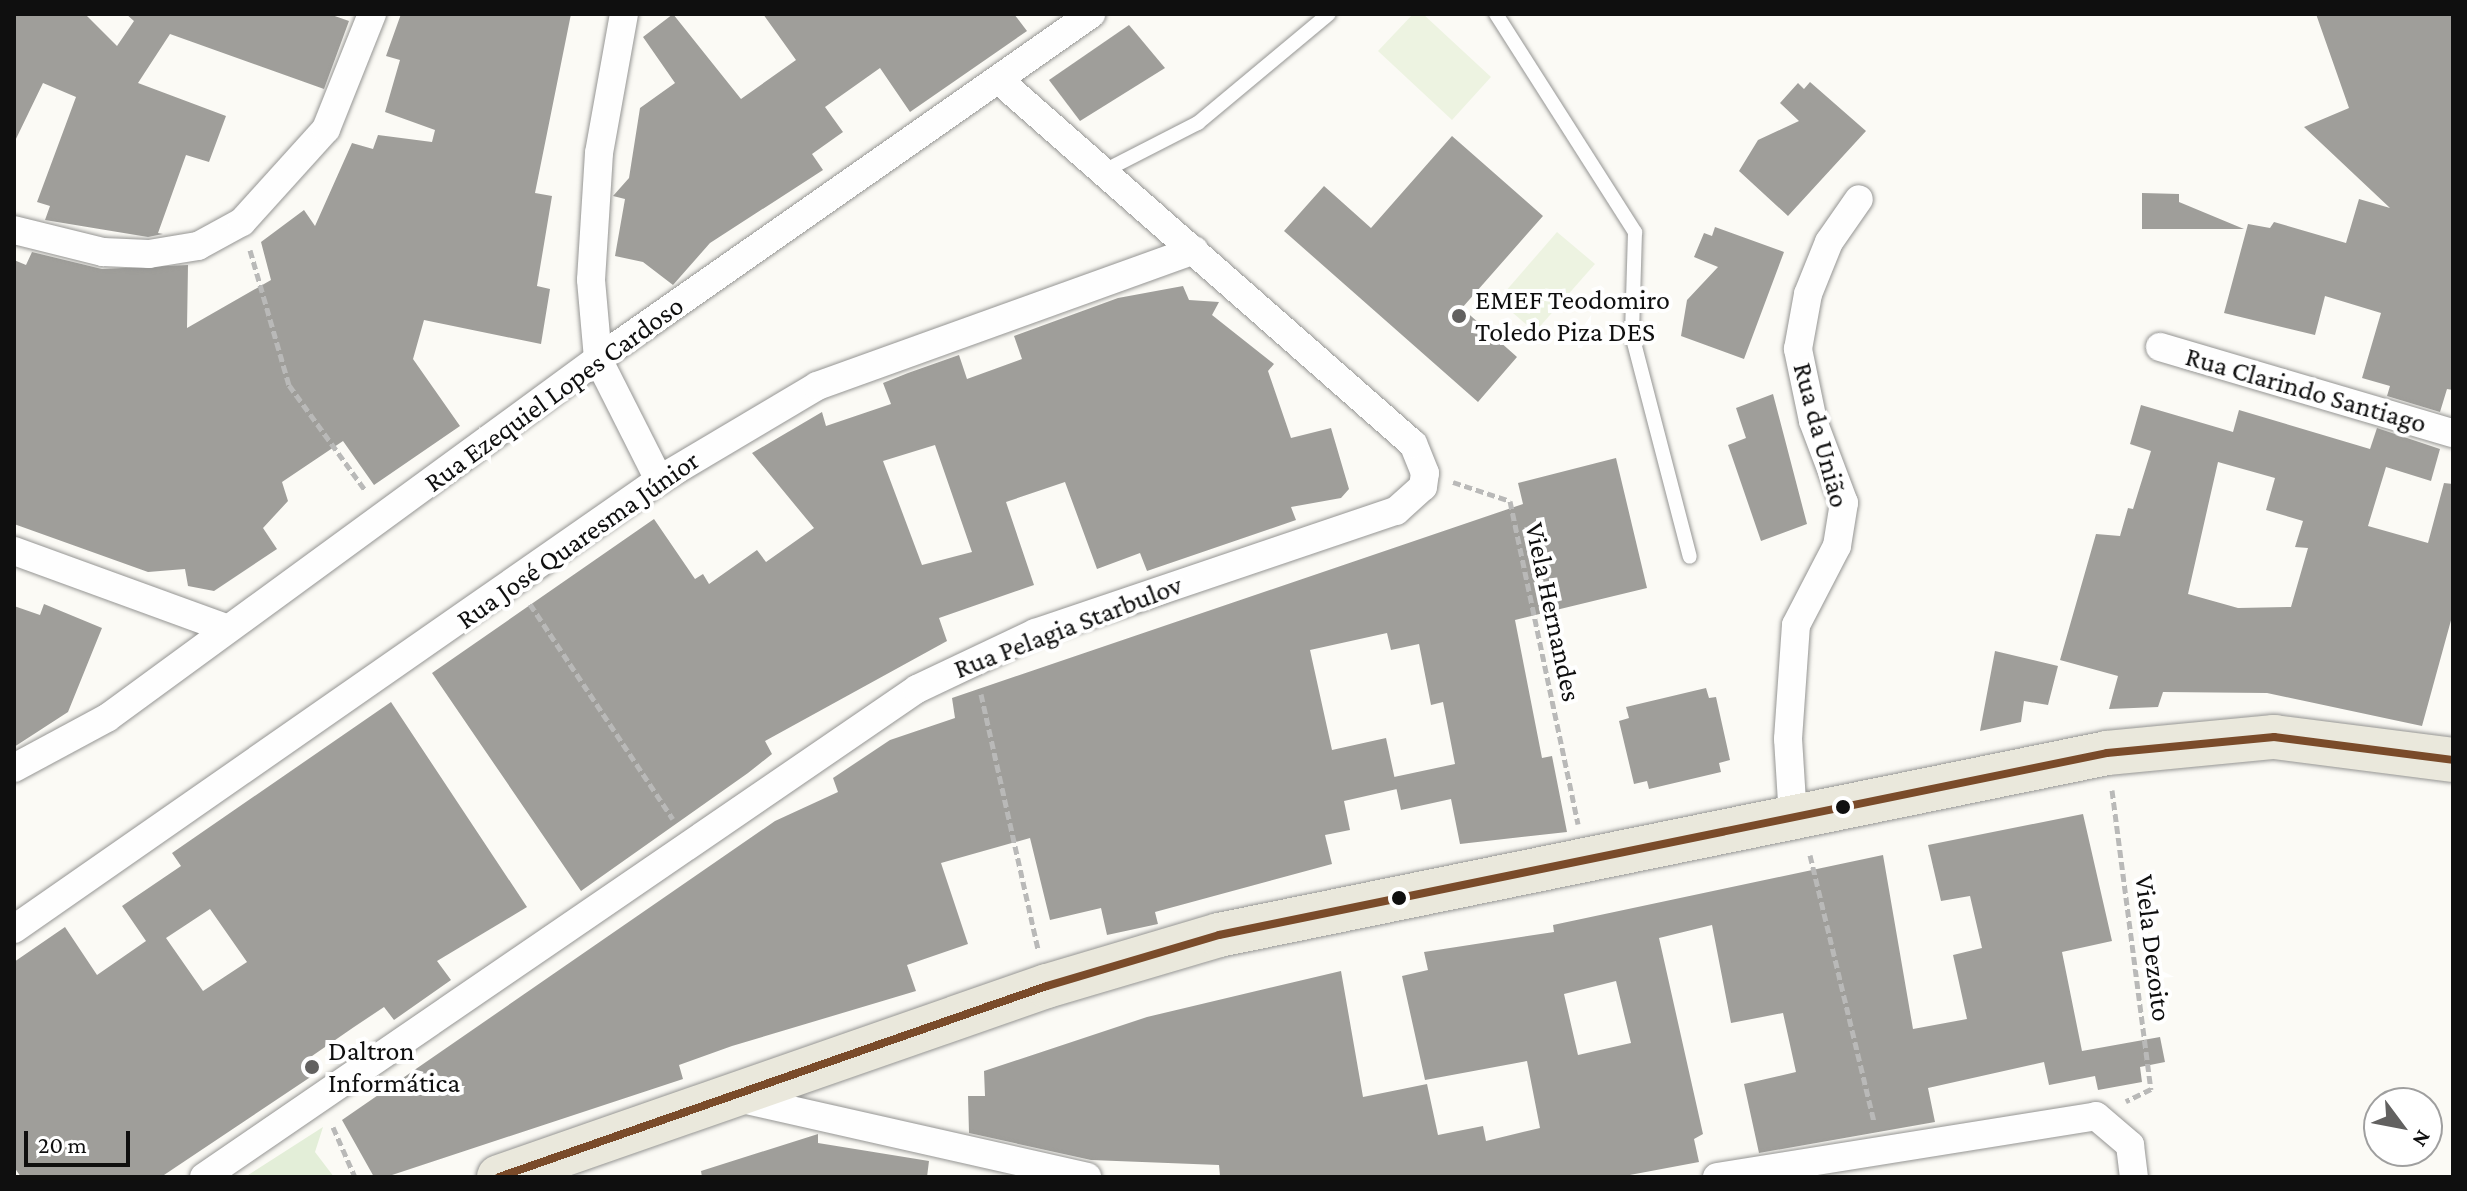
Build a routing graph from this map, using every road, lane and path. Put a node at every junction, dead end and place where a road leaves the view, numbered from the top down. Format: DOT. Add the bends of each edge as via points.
graph roads {
  1 [pos="372,14"];
  2 [pos="1091,14"];
  3 [pos="1329,14"];
  4 [pos="1496,14"];
  5 [pos="629,18"];
  6 [pos="1000,81"];
  7 [pos="1104,171"];
  8 [pos="1859,199"];
  9 [pos="242,222"];
  10 [pos="14,230"];
  11 [pos="1194,250"];
  12 [pos="2160,347"];
  13 [pos="598,359"];
  14 [pos="2453,433"];
  15 [pos="1425,473"];
  16 [pos="659,480"];
  17 [pos="385,518"];
  18 [pos="14,551"];
  19 [pos="1690,557"];
  20 [pos="516,583"];
  21 [pos="225,628"];
  22 [pos="973,658"];
  23 [pos="2107,753"];
  24 [pos="2453,760"];
  25 [pos="14,768"];
  26 [pos="1797,817"];
  27 [pos="1576,818"];
  28 [pos="688,842"];
  29 [pos="14,929"];
  30 [pos="1047,986"];
  31 [pos="320,1096"];
  32 [pos="732,1097"];
  33 [pos="2096,1116"];
  34 [pos="1880,1145"];
  35 [pos="204,1177"];
  36 [pos="355,1177"];
  37 [pos="499,1177"];
  38 [pos="1087,1177"];
  39 [pos="1717,1177"];
  40 [pos="2134,1177"];
  1 -- 9 [label="street" via="326,129"];
  2 -- 6 [label="street, Rua Ezequiel Lopes Cardoso"];
  3 -- 7 [label="lane" via="1198,123"];
  4 -- 19 [label="lane" via="1635,232 1632,335"];
  5 -- 13 [label="street" via="596,196 591,280"];
  6 -- 7 [label="street"];
  6 -- 13 [label="street, Rua Ezequiel Lopes Cardoso"];
  7 -- 11 [label="street"];
  8 -- 26 [label="street, Rua da União" via="1813,281 1798,349 1813,421 1844,503 1837,546 1796,625 1788,739"];
  9 -- 10 [label="street" via="198,246 149,254 103,252"];
  9 -- 17 [label="path" via="289,385"];
  11 -- 15 [label="street" via="1413,444"];
  11 -- 16 [label="street, Rua José Quaresma Júnior" via="817,386"];
  12 -- 14 [label="street, Rua Clarindo Santiago"];
  13 -- 16 [label="street"];
  13 -- 17 [label="street, Rua Ezequiel Lopes Cardoso"];
  15 -- 22 [label="street, Rua Pelagia Starbulov" via="1423,487 1396,511"];
  15 -- 27 [label="path, Viela Hernandes" via="1510,501"];
  16 -- 20 [label="street, Rua José Quaresma Júnior"];
  17 -- 21 [label="street, Rua Ezequiel Lopes Cardoso"];
  18 -- 21 [label="street"];
  20 -- 28 [label="path"];
  20 -- 29 [label="street, Rua José Quaresma Júnior"];
  21 -- 25 [label="street, Rua Ezequiel Lopes Cardoso" via="107,718"];
  22 -- 28 [label="street, Rua Pelagia Starbulov" via="847,730"];
  22 -- 30 [label="path"];
  23 -- 24 [label="main road" via="2274,737"];
  23 -- 26 [label="main road"];
  23 -- 33 [label="path, Viela Dezoito" via="2151,1089"];
  26 -- 30 [label="main road" via="1219,935"];
  26 -- 34 [label="path"];
  28 -- 31 [label="street, Rua Pelagia Starbulov"];
  30 -- 32 [label="main road"];
  31 -- 35 [label="street, Rua Pelagia Starbulov"];
  31 -- 36 [label="path"];
  32 -- 37 [label="main road"];
  32 -- 38 [label="street"];
  33 -- 34 [label="street"];
  33 -- 40 [label="street" via="2130,1145"];
  34 -- 39 [label="street"];
}
